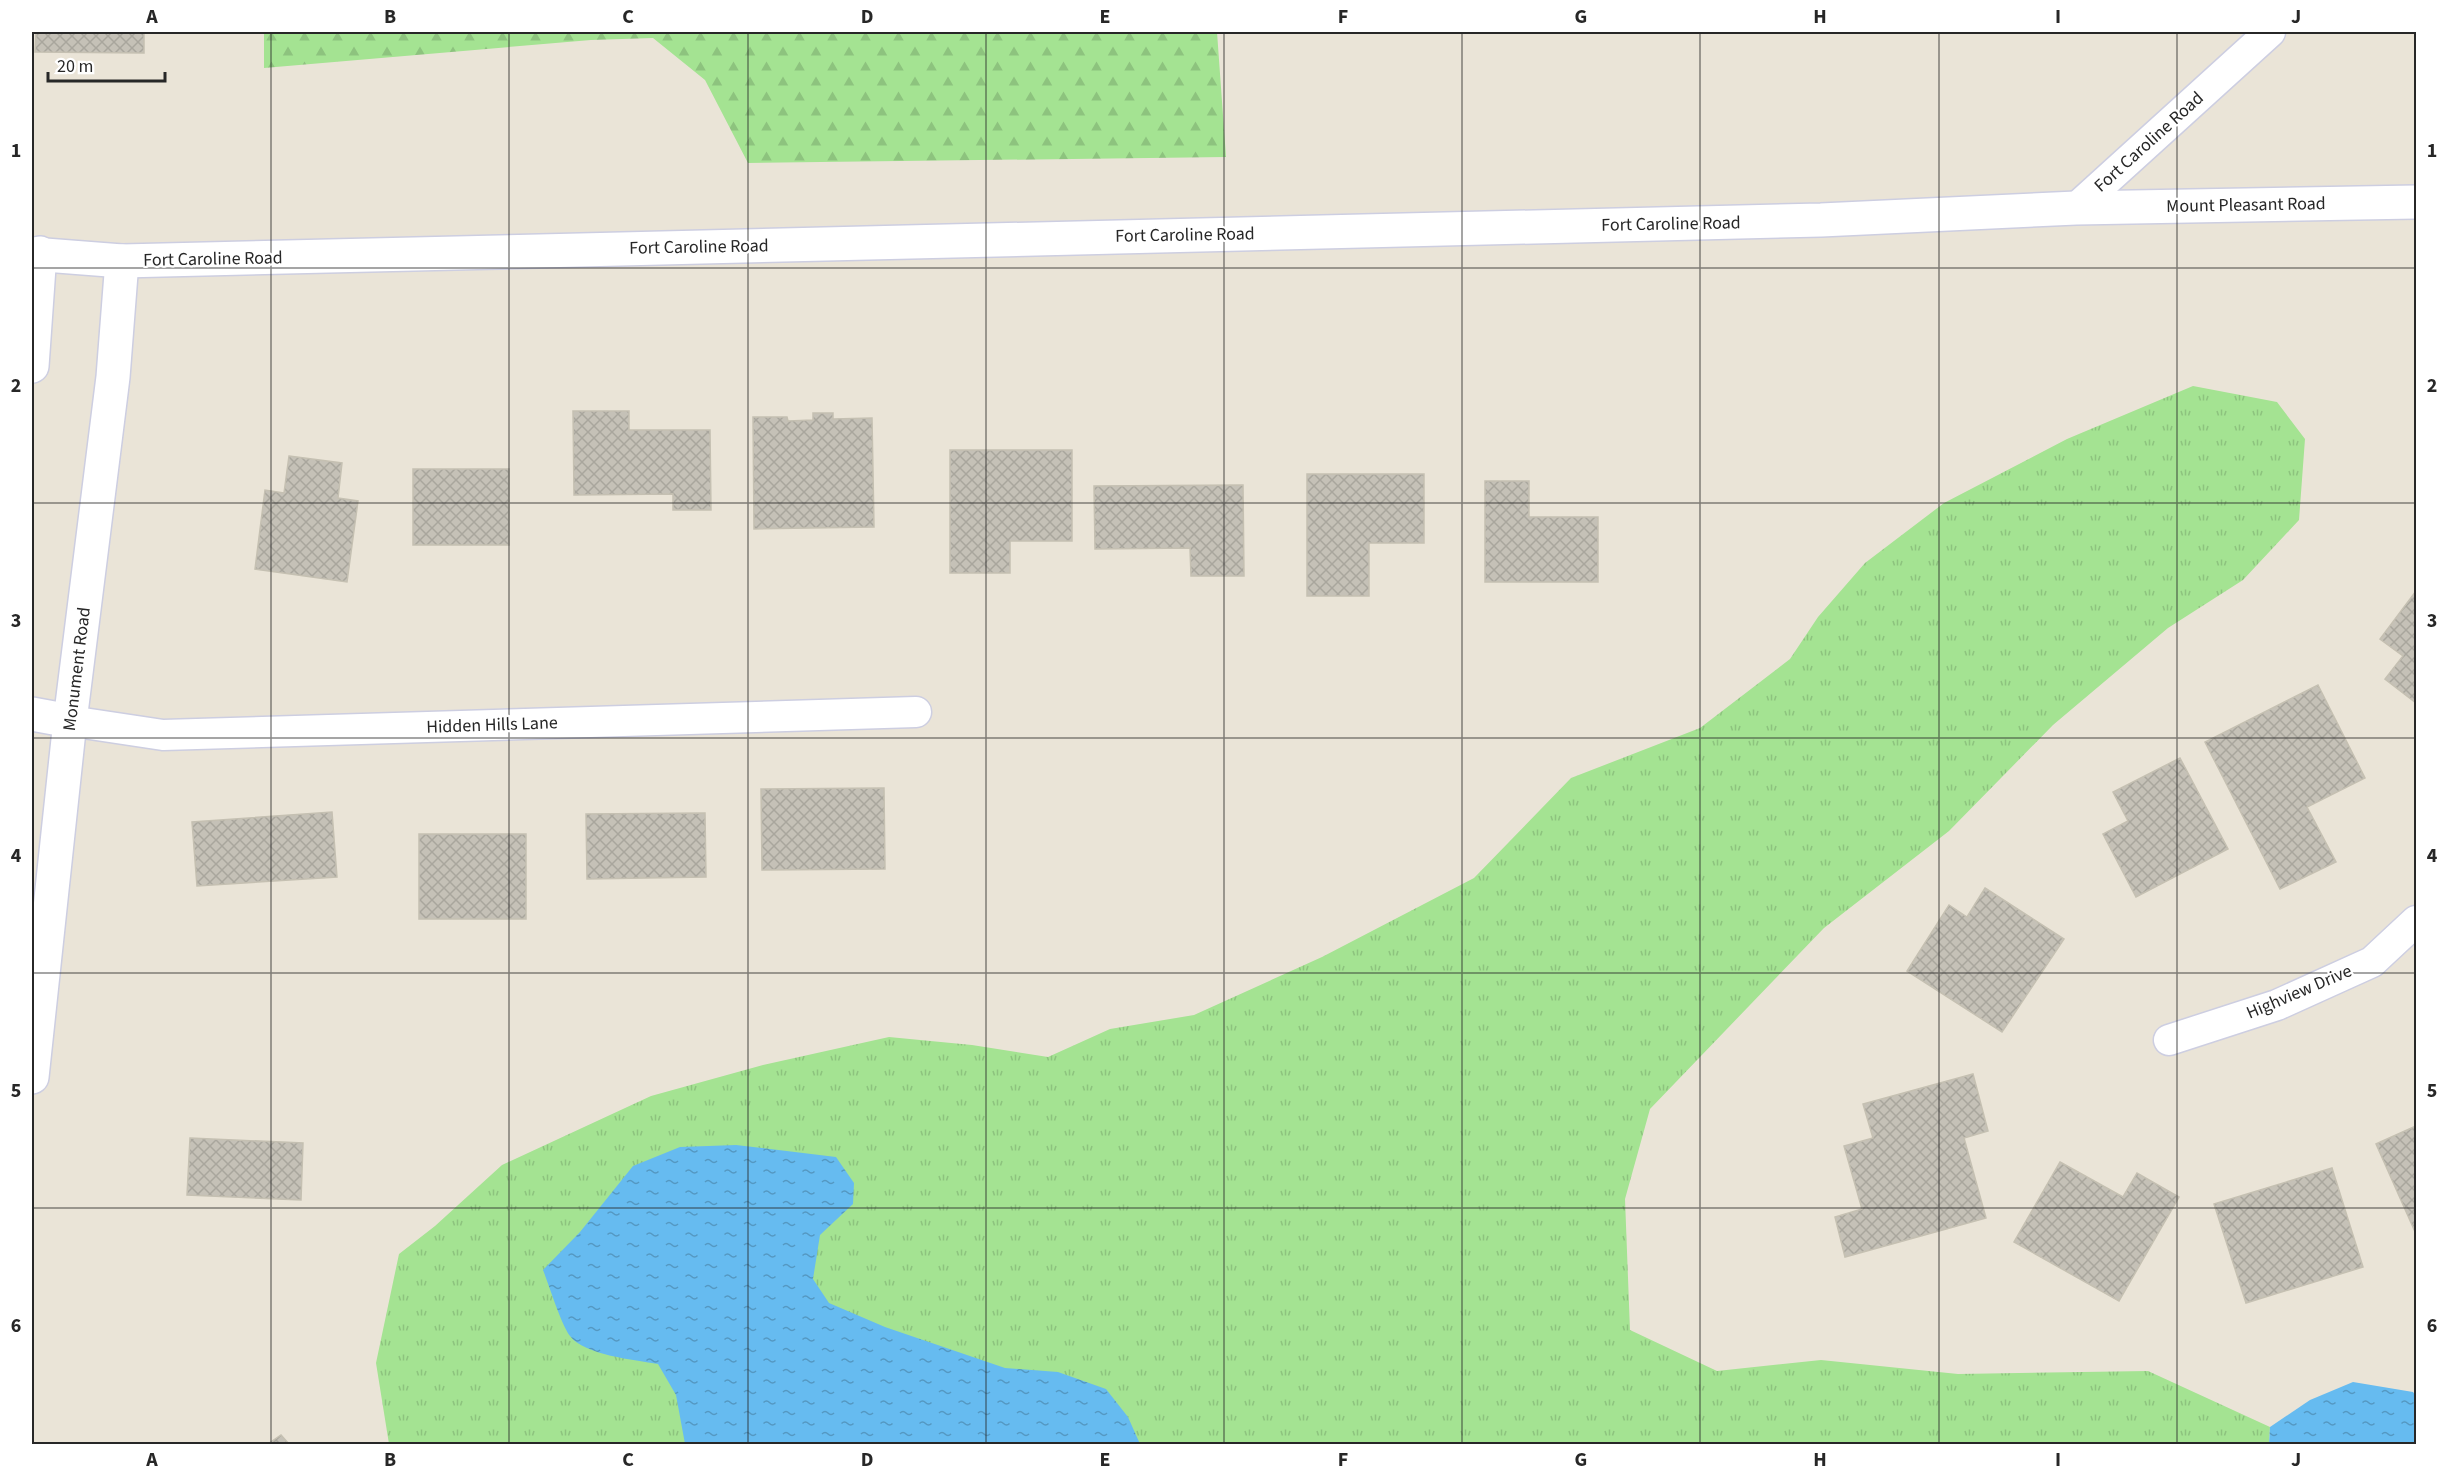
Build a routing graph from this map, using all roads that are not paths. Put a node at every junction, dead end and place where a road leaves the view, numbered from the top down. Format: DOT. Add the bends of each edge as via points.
graph roads {
  1 [pos="2270,32"];
  2 [pos="2416,202"];
  3 [pos="2076,208"];
  4 [pos="36,253"];
  5 [pos="122,261"];
  6 [pos="32,366"];
  7 [pos="916,712"];
  8 [pos="32,714"];
  9 [pos="70,721"];
  10 [pos="41,904"];
  11 [pos="2416,921"];
  12 [pos="2169,1040"];
  13 [pos="32,1077"];
  1 -- 3 [label="street, Fort Caroline Road"];
  2 -- 3 [label="street, Mount Pleasant Road"];
  3 -- 5 [label="street, Fort Caroline Road" via="1821,220"];
  4 -- 5 [label="street, Fort Caroline Road"];
  4 -- 6 [label="street"];
  5 -- 9 [label="street, Monument Road" via="113,377"];
  7 -- 9 [label="street, Hidden Hills Lane" via="163,735"];
  8 -- 9 [label="street"];
  9 -- 10 [label="street, Monument Road"];
  10 -- 13 [label="street, Monument Road"];
  11 -- 12 [label="street, Highview Drive" via="2372,962 2277,1005"];
}
